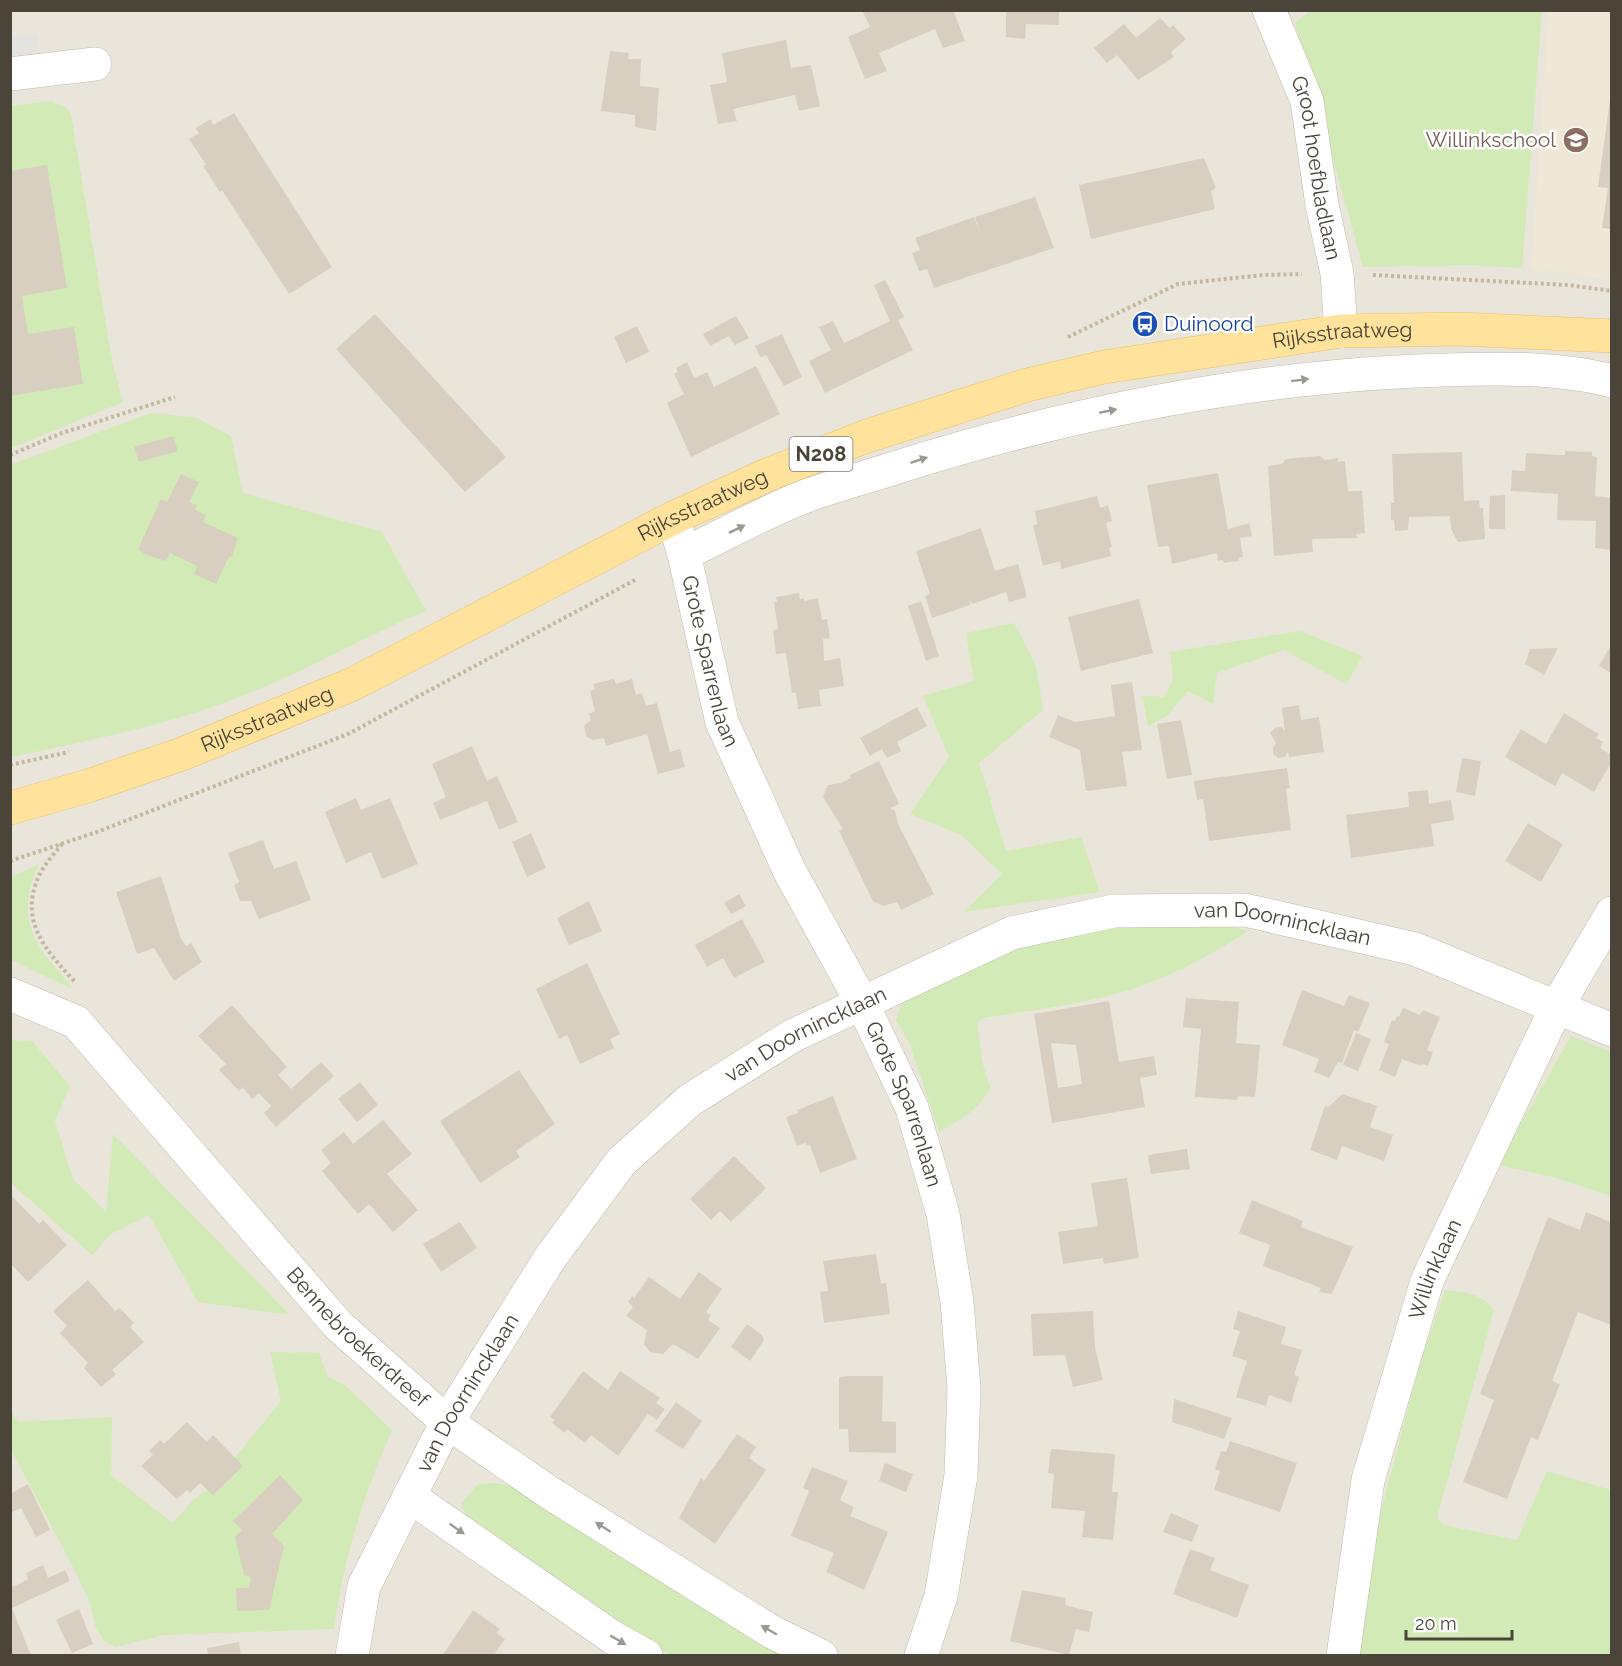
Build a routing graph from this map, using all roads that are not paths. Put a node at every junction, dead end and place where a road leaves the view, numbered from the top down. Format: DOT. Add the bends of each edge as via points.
graph roads {
  1 [pos="1269,10"];
  2 [pos="95,64"];
  3 [pos="10,74"];
  4 [pos="1341,331"];
  5 [pos="1611,336"];
  6 [pos="1611,381"];
  7 [pos="673,518"];
  8 [pos="684,554"];
  9 [pos="10,808"];
  10 [pos="1611,913"];
  11 [pos="10,994"];
  12 [pos="861,1001"];
  13 [pos="1556,1008"];
  14 [pos="1611,1030"];
  15 [pos="447,1422"];
  16 [pos="410,1496"];
  17 [pos="352,1656"];
  18 [pos="646,1656"];
  19 [pos="821,1656"];
  20 [pos="921,1656"];
  21 [pos="1343,1656"];
  1 -- 4 [label="street, Groot hoefbladlaan" via="1307,101 1322,205 1337,273"];
  2 -- 3 [label="street"];
  4 -- 5 [label="main road, Rijksstraatweg / N208" via="1459,329"];
  4 -- 7 [label="main road, Rijksstraatweg / N208" via="1104,367 1027,385 867,436 766,475"];
  8 -- 6 [label="street, Rijksstraatweg, one-way" via="805,496 959,447 1205,392 1363,374 1477,369 1588,375"];
  7 -- 8 [label="street, Grote Sparrenlaan"];
  7 -- 9 [label="main road, Rijksstraatweg / N208" via="353,684 182,754"];
  8 -- 12 [label="street, Grote Sparrenlaan" via="722,722 789,870"];
  10 -- 13 [label="street, Willinklaan"];
  11 -- 15 [label="street, Bennebroekerdreef" via="76,1022 338,1325"];
  12 -- 13 [label="street, van Doornincklaan" via="1012,933 1114,911 1245,910 1415,949"];
  12 -- 15 [label="street, van Doornincklaan" via="792,1036 690,1100 621,1162 550,1258"];
  12 -- 20 [label="street, Grote Sparrenlaan" via="912,1108 944,1214 957,1302 964,1388 961,1475 941,1596"];
  13 -- 14 [label="street, van Doornincklaan"];
  13 -- 21 [label="street, Willinklaan" via="1427,1281 1368,1480"];
  15 -- 16 [label="street, van Doornincklaan"];
  19 -- 15 [label="street, Bennebroekerdreef, one-way" via="762,1626 550,1493"];
  16 -- 17 [label="street, van Doornincklaan" via="364,1586"];
  16 -- 18 [label="street, one-way" via="612,1637"];
}
